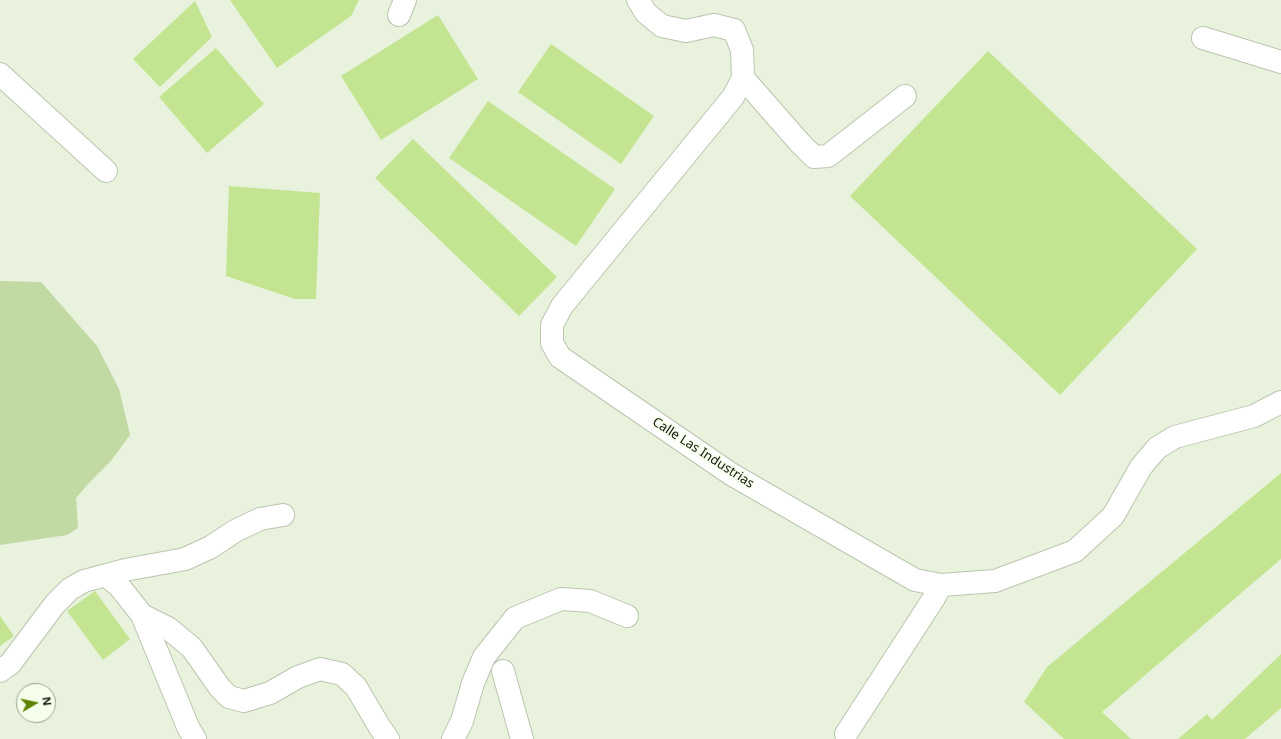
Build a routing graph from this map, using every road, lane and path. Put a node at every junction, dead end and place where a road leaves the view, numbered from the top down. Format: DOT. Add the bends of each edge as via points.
graph roads {
  1 [pos="647,4"];
  2 [pos="1203,38"];
  3 [pos="1281,62"];
  4 [pos="0,74"];
  5 [pos="743,78"];
  6 [pos="905,96"];
  7 [pos="106,171"];
  8 [pos="1281,402"];
  9 [pos="283,515"];
  10 [pos="107,576"];
  11 [pos="941,585"];
  12 [pos="142,615"];
  13 [pos="626,616"];
  14 [pos="0,671"];
  15 [pos="503,671"];
  16 [pos="846,734"];
  17 [pos="195,739"];
  18 [pos="388,739"];
  19 [pos="453,739"];
  20 [pos="522,739"];
  1 -- 5 [label="street, Calle Las Industrias" via="662,26 686,31 714,25 734,30 742,50"];
  2 -- 3 [label="street"];
  4 -- 7 [label="street"];
  5 -- 6 [label="street" via="814,157 828,156"];
  5 -- 11 [label="street, Calle Las Industrias" via="733,97 562,306 552,325 552,343 560,357 732,474 915,580"];
  8 -- 11 [label="street, Calle Las Industrias" via="1254,416 1175,437 1157,448 1141,468 1113,516 1075,551 995,581"];
  9 -- 10 [label="street" via="260,519 184,559"];
  10 -- 12 [label="street" via="119,586"];
  10 -- 14 [label="street" via="84,581 70,589 55,604 10,664"];
  11 -- 16 [label="street"];
  12 -- 17 [label="street"];
  12 -- 18 [label="street" via="168,628 192,648 229,697 244,700 270,693 298,677 320,669 342,674 356,688"];
  13 -- 19 [label="street" via="590,601 561,599 515,618 484,657 473,683 462,722"];
  15 -- 20 [label="street"];
}
